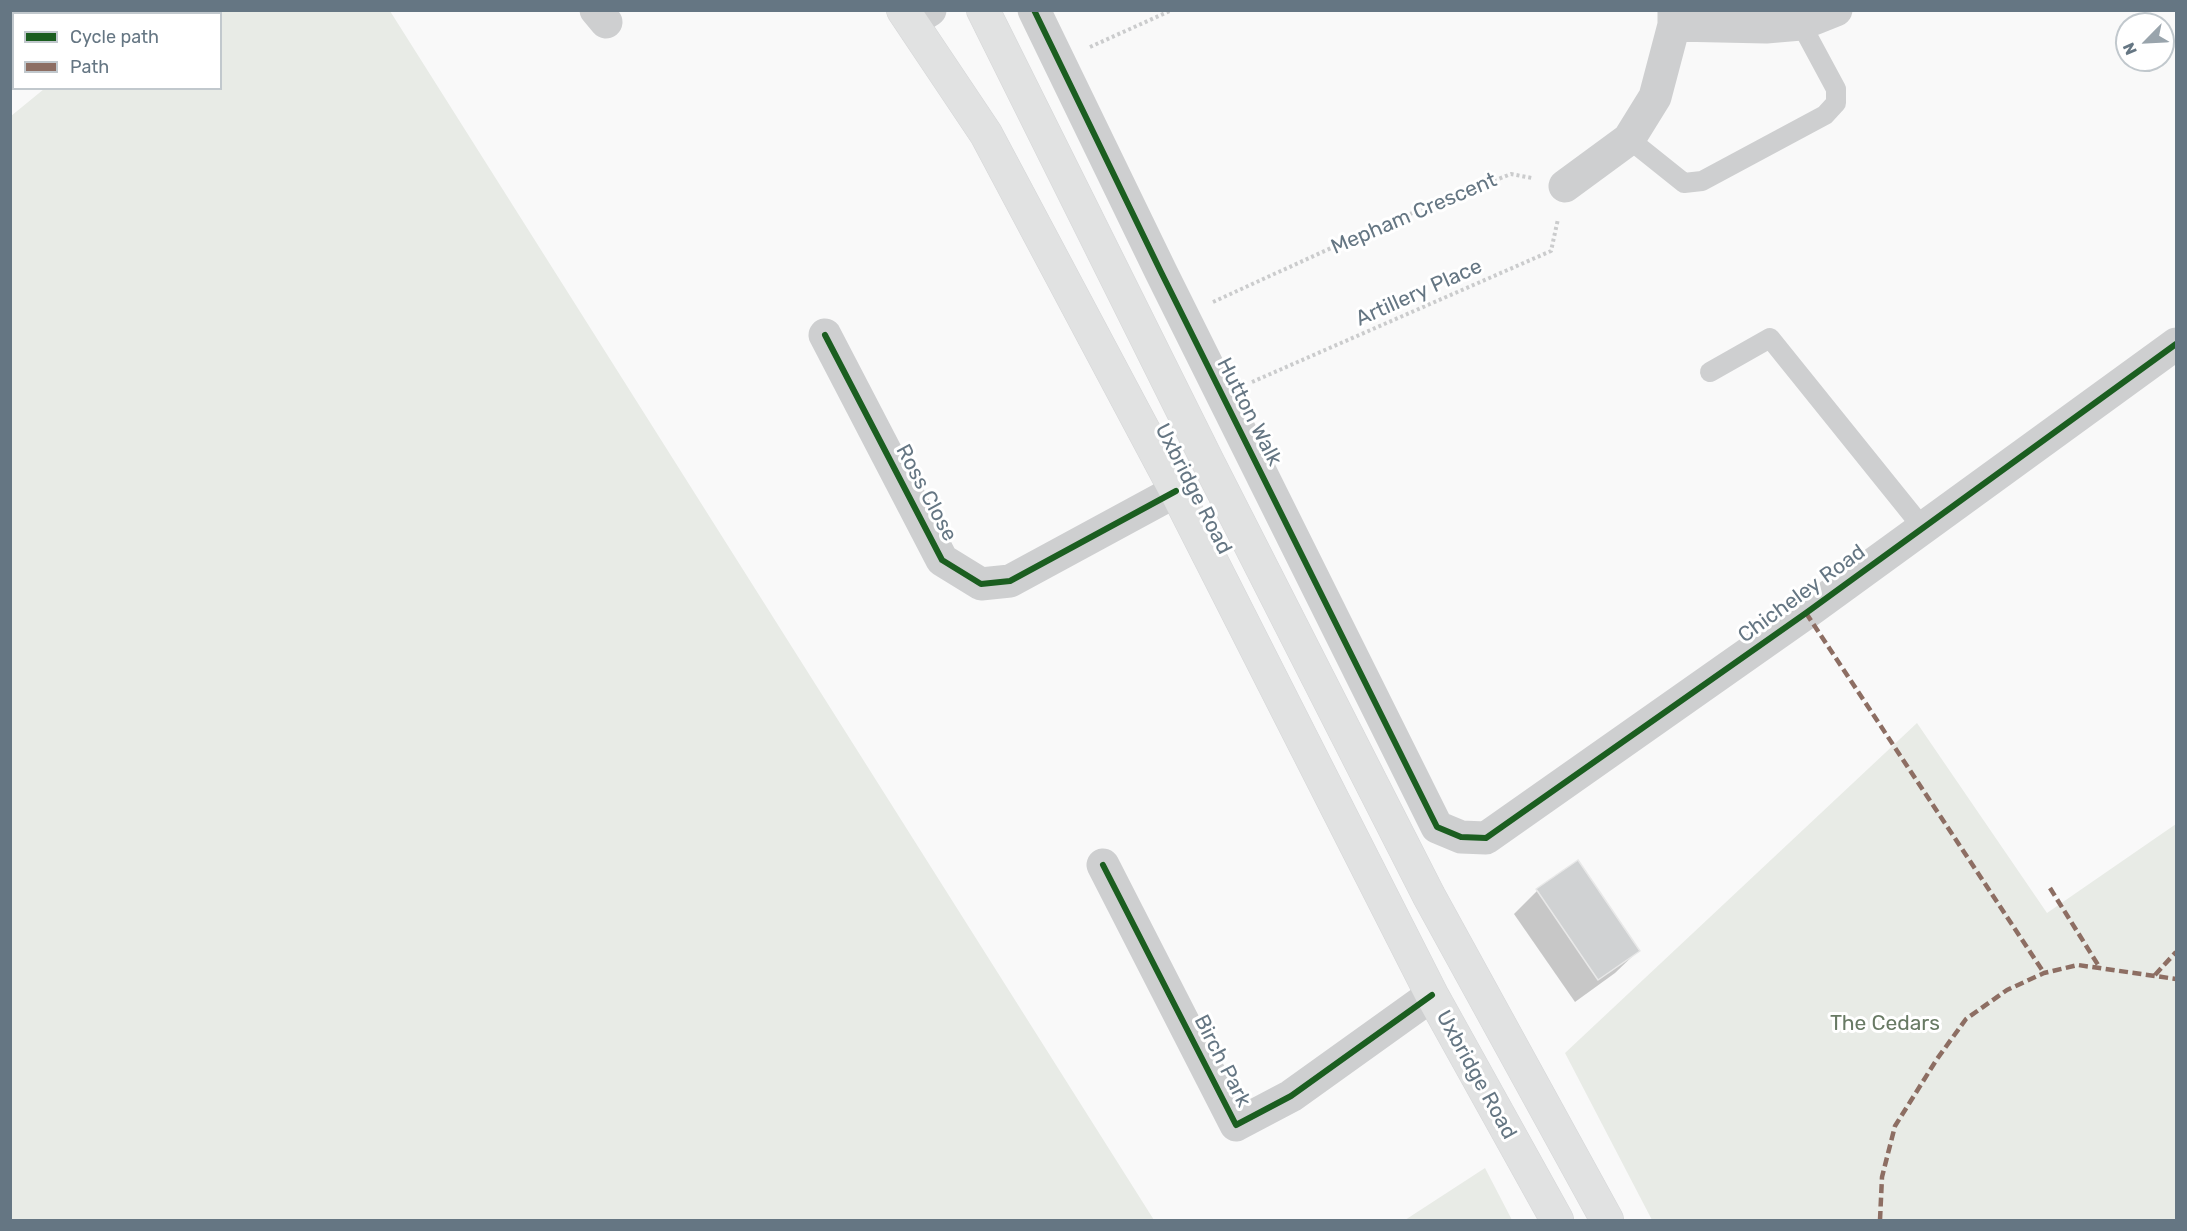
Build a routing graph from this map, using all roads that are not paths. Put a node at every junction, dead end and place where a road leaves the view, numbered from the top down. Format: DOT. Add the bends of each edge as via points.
graph roads {
  1 [pos="983,10"];
  2 [pos="1034,10"];
  3 [pos="1836,10"];
  4 [pos="915,14"];
  5 [pos="1674,18"];
  6 [pos="1801,24"];
  7 [pos="1629,139"];
  8 [pos="1565,186"];
  9 [pos="825,335"];
  10 [pos="2174,350"];
  11 [pos="1710,372"];
  12 [pos="1176,491"];
  13 [pos="1923,528"];
  14 [pos="1437,826"];
  15 [pos="1103,865"];
  16 [pos="1432,994"];
  17 [pos="1557,1221"];
  18 [pos="1607,1221"];
  1 -- 18 [label="main road, Uxbridge Road" via="1429,896"];
  2 -- 14 [label="street, Hutton Walk"];
  3 -- 6 [label="street"];
  4 -- 12 [label="main road, Uxbridge Road" via="986,134"];
  5 -- 6 [label="street" via="1766,27"];
  5 -- 7 [label="street" via="1655,97"];
  6 -- 7 [label="lane" via="1836,89 1836,103 1825,115 1702,181 1684,183"];
  7 -- 8 [label="street"];
  9 -- 12 [label="street, Ross Close" via="942,560 981,584 1010,581"];
  10 -- 13 [label="street, Chicheley Road"];
  11 -- 13 [label="lane" via="1770,338"];
  12 -- 16 [label="main road, Uxbridge Road"];
  13 -- 14 [label="street, Chicheley Road" via="1486,838 1461,837"];
  15 -- 16 [label="street, Birch Park" via="1236,1125 1291,1096"];
  16 -- 17 [label="main road, Uxbridge Road"];
}
